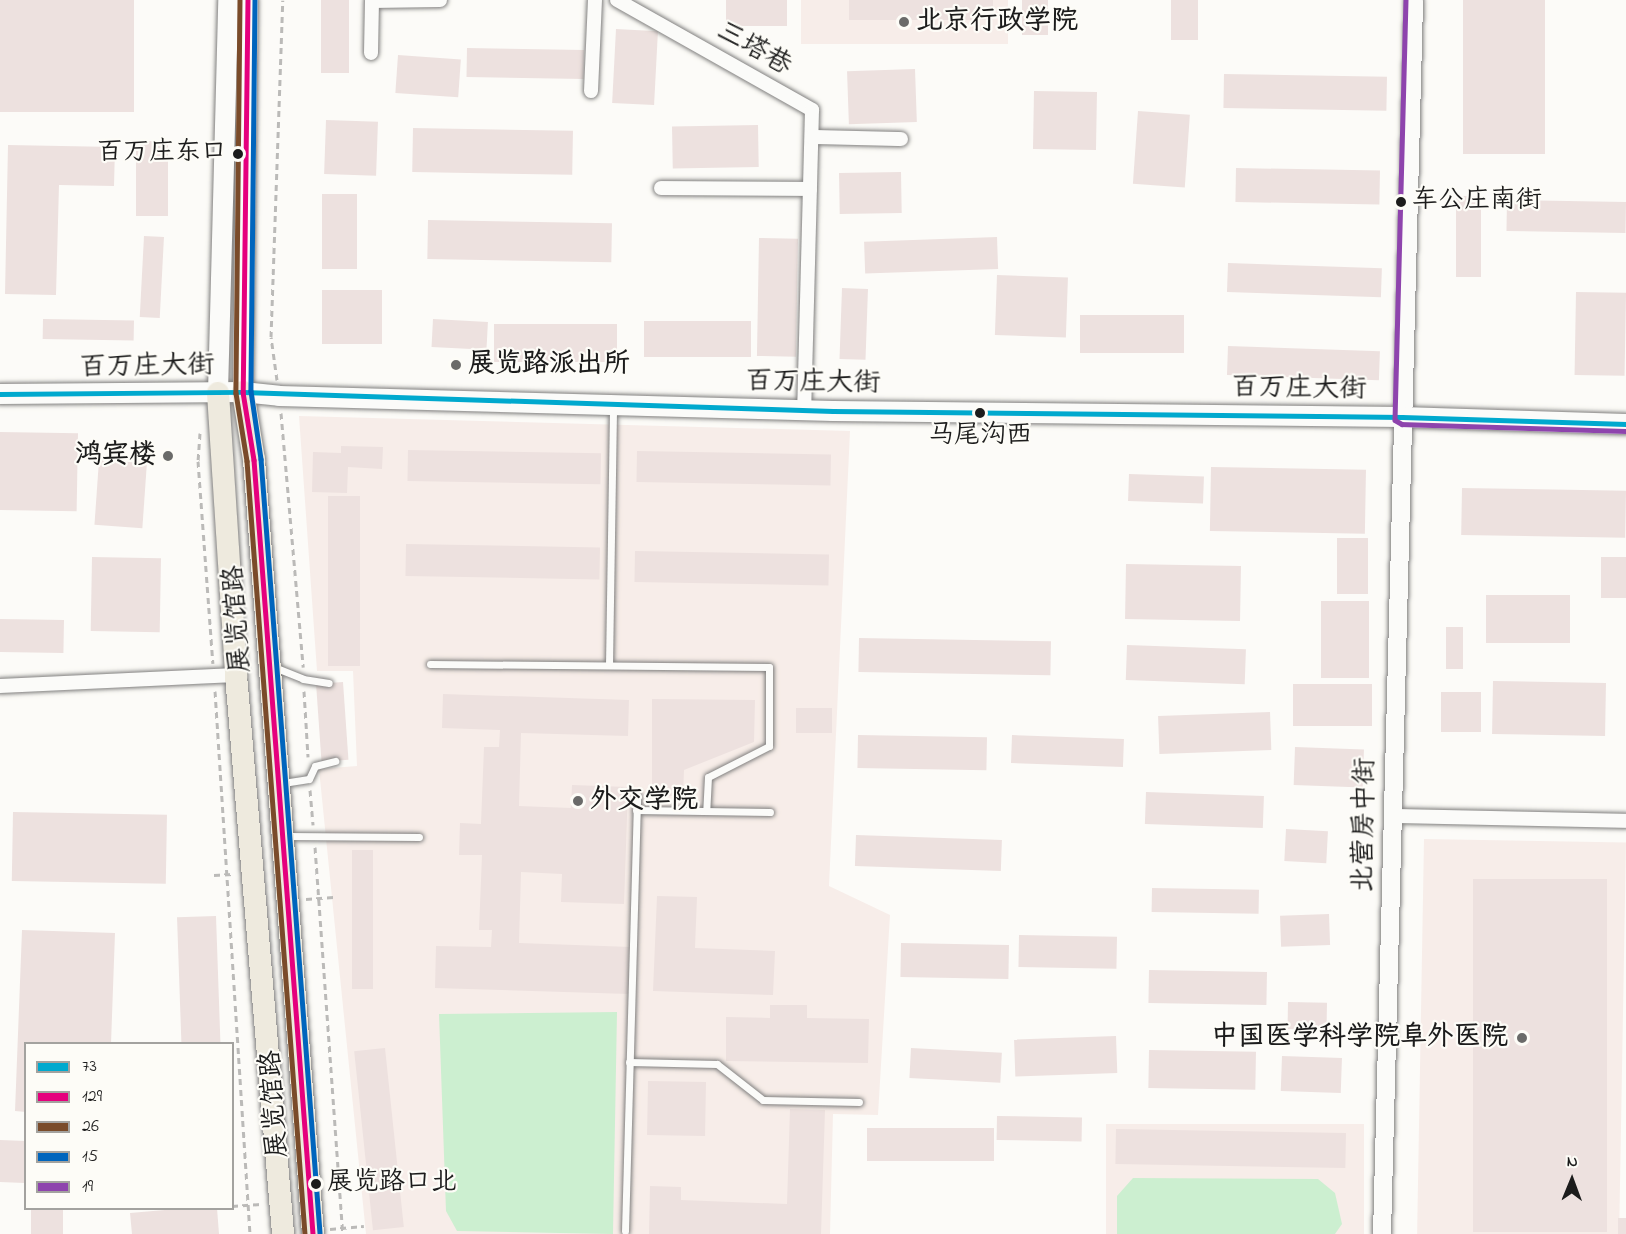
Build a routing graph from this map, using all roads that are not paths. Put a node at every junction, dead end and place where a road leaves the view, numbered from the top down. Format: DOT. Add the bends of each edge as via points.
graph roads {
  1 [pos="228,0"];
  2 [pos="248,0"];
  3 [pos="440,0"];
  4 [pos="595,0"];
  5 [pos="617,0"];
  6 [pos="1414,0"];
  7 [pos="371,53"];
  8 [pos="591,91"];
  9 [pos="812,137"];
  10 [pos="902,139"];
  11 [pos="661,188"];
  12 [pos="810,189"];
  13 [pos="243,392"];
  14 [pos="218,393"];
  15 [pos="0,394"];
  16 [pos="613,405"];
  17 [pos="804,410"];
  18 [pos="1402,417"];
  19 [pos="1626,424"];
  20 [pos="430,664"];
  21 [pos="270,665"];
  22 [pos="609,665"];
  23 [pos="236,675"];
  24 [pos="329,683"];
  25 [pos="0,687"];
  26 [pos="335,761"];
  27 [pos="280,784"];
  28 [pos="637,796"];
  29 [pos="636,810"];
  30 [pos="706,811"];
  31 [pos="770,812"];
  32 [pos="1392,816"];
  33 [pos="1626,821"];
  34 [pos="284,836"];
  35 [pos="419,837"];
  36 [pos="629,1062"];
  37 [pos="859,1102"];
  38 [pos="625,1231"];
  39 [pos="283,1234"];
  40 [pos="313,1234"];
  41 [pos="1382,1234"];
  1 -- 14 [label="main road, 展览馆路"];
  2 -- 13 [label="main road, 展览馆路"];
  3 -- 7 [label="street" via="372,1"];
  4 -- 8 [label="street"];
  5 -- 9 [label="street, 三塔巷" via="812,110"];
  6 -- 18 [label="street"];
  9 -- 10 [label="street"];
  9 -- 12 [label="street, 三塔巷"];
  11 -- 12 [label="street"];
  12 -- 17 [label="street, 三塔巷"];
  13 -- 14 [label="main road, 百万庄大街"];
  13 -- 16 [label="main road, 百万庄大街"];
  13 -- 21 [label="main road, 展览馆路" via="254,460"];
  14 -- 15 [label="main road, 百万庄大街"];
  14 -- 23 [label="main road, 展览馆路"];
  16 -- 17 [label="main road, 百万庄大街"];
  16 -- 22 [label="lane"];
  17 -- 18 [label="main road, 百万庄大街"];
  18 -- 19 [label="main road, 百万庄大街"];
  18 -- 32 [label="street, 北营房中街"];
  20 -- 22 [label="lane"];
  21 -- 24 [label="lane" via="303,679"];
  21 -- 27 [label="main road, 展览馆路"];
  22 -- 30 [label="lane" via="769,667 769,746 708,777"];
  23 -- 25 [label="street"];
  23 -- 39 [label="main road, 展览馆路"];
  26 -- 27 [label="lane" via="315,766 309,778"];
  27 -- 34 [label="main road, 展览馆路"];
  28 -- 29 [label="lane"];
  29 -- 30 [label="lane"];
  29 -- 36 [label="lane"];
  30 -- 31 [label="lane"];
  32 -- 33 [label="street"];
  32 -- 41 [label="street, 北营房中街"];
  34 -- 35 [label="lane"];
  34 -- 40 [label="main road, 展览馆路"];
  36 -- 37 [label="lane" via="717,1064 764,1100"];
  36 -- 38 [label="lane"];
}
